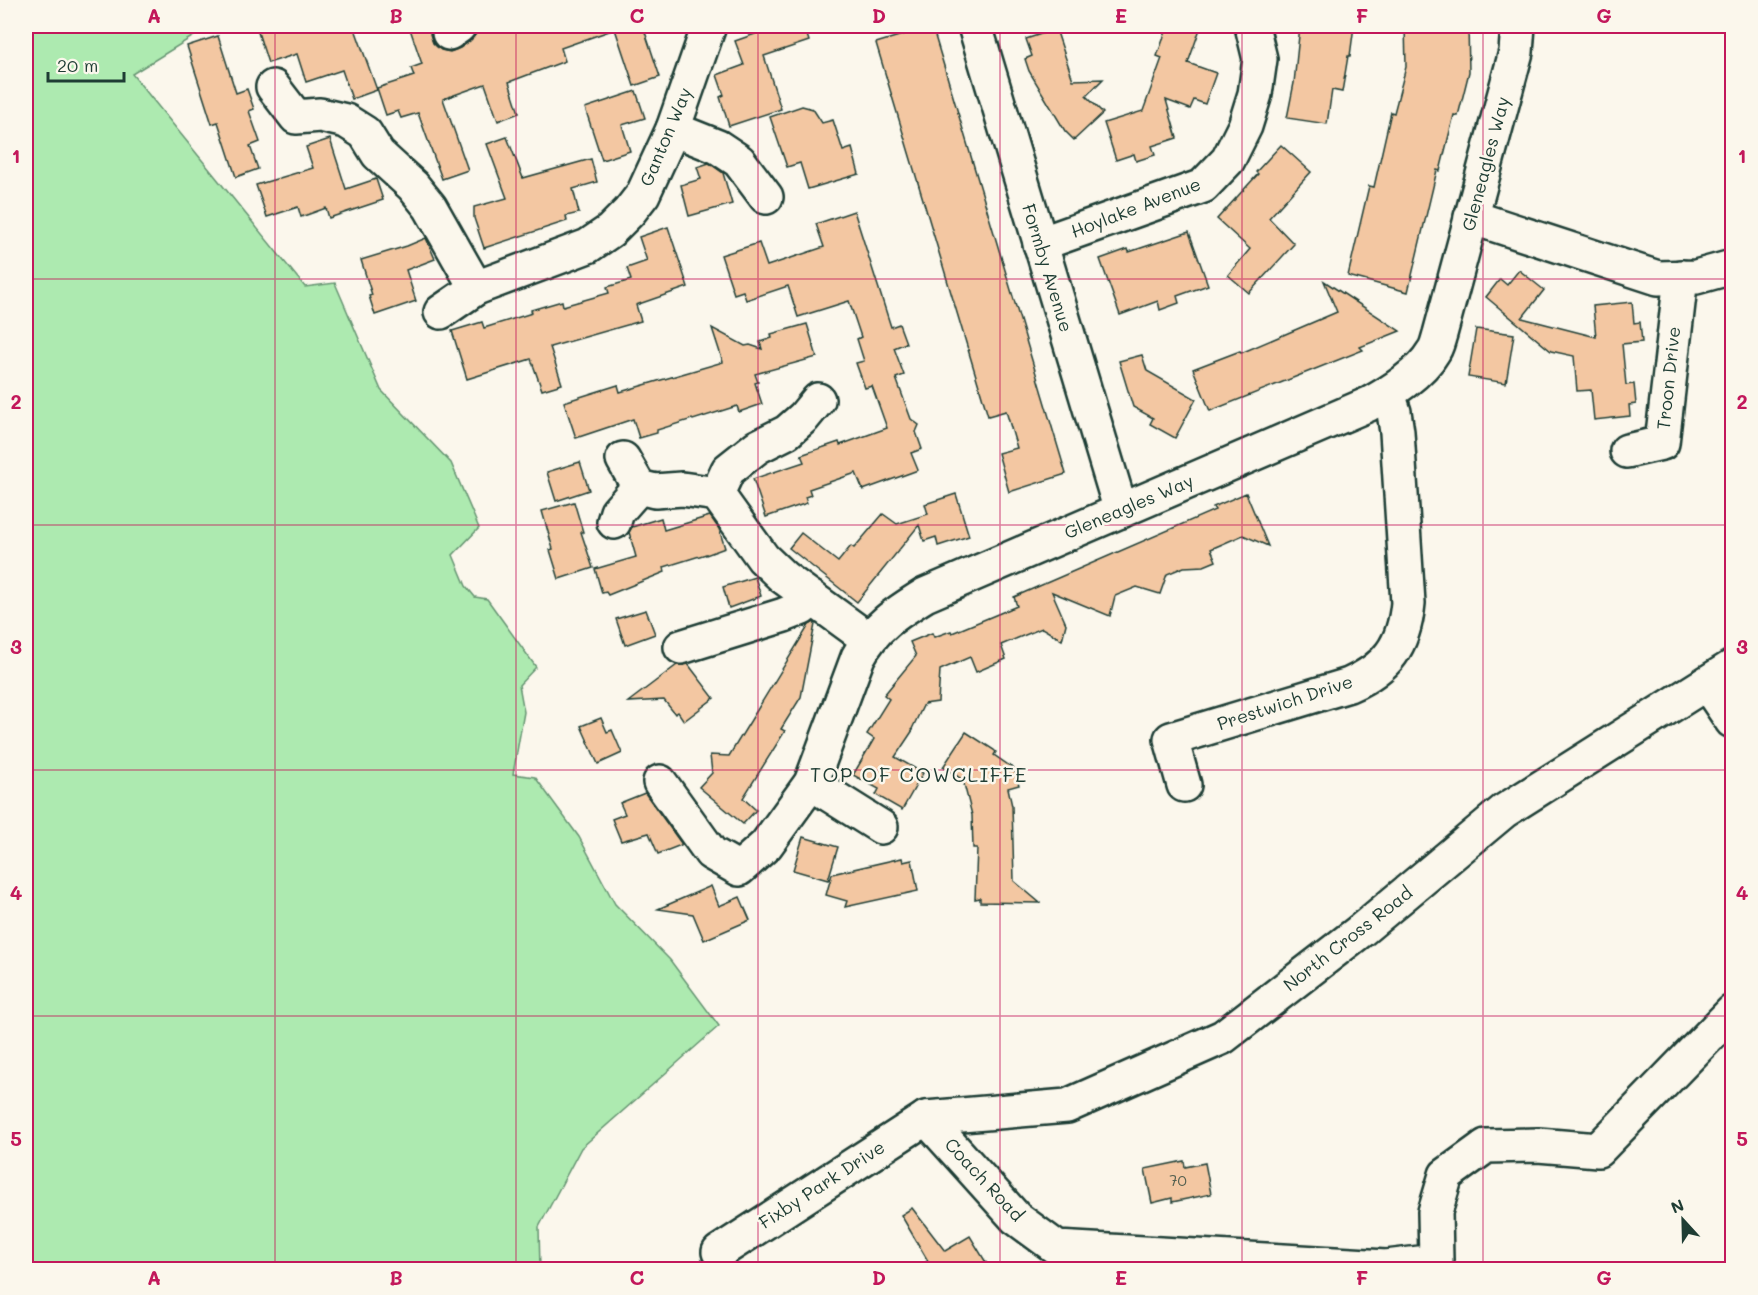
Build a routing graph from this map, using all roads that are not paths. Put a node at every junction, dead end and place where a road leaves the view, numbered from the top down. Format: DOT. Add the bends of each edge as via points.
graph roads {
  1 [pos="708,26"];
  2 [pos="975,26"];
  3 [pos="1252,26"];
  4 [pos="1518,26"];
  5 [pos="273,87"];
  6 [pos="672,129"];
  7 [pos="766,197"];
  8 [pos="1471,217"];
  9 [pos="1040,244"];
  10 [pos="1732,267"];
  11 [pos="1681,277"];
  12 [pos="476,288"];
  13 [pos="441,312"];
  14 [pos="1388,394"];
  15 [pos="818,400"];
  16 [pos="1627,451"];
  17 [pos="623,459"];
  18 [pos="639,487"];
  19 [pos="717,494"];
  20 [pos="1121,511"];
  21 [pos="614,522"];
  22 [pos="812,598"];
  23 [pos="868,639"];
  24 [pos="681,647"];
  25 [pos="1720,675"];
  26 [pos="1732,721"];
  27 [pos="660,782"];
  28 [pos="812,783"];
  29 [pos="1184,785"];
  30 [pos="881,827"];
  31 [pos="1732,1012"];
  32 [pos="926,1118"];
  33 [pos="719,1252"];
  1 -- 6 [label="street, Ganton Way"];
  2 -- 9 [label="street, Formby Avenue"];
  3 -- 9 [label="street, Hoylake Avenue" via="1260,58 1252,105 1227,160 1203,186"];
  4 -- 8 [label="street, Gleneagles Way" via="1516,52"];
  5 -- 12 [label="street" via="290,127 320,115 346,121 365,133 378,154 430,207"];
  6 -- 7 [label="street" via="718,147 739,161"];
  6 -- 12 [label="street, Ganton Way" via="643,194 610,231 588,246"];
  8 -- 11 [label="street" via="1658,278"];
  8 -- 14 [label="street, Gleneagles Way" via="1434,352"];
  9 -- 20 [label="street, Formby Avenue"];
  10 -- 11 [label="street"];
  11 -- 16 [label="street, Troon Drive" via="1662,443"];
  12 -- 13 [label="street, Ganton Way"];
  14 -- 20 [label="street, Gleneagles Way"];
  14 -- 29 [label="street, Prestwich Drive" via="1397,432 1408,603 1400,637 1387,661 1349,685 1171,739"];
  15 -- 19 [label="street" via="787,432 757,447 728,470"];
  17 -- 18 [label="street"];
  18 -- 19 [label="street"];
  18 -- 21 [label="street" via="617,512"];
  19 -- 22 [label="street" via="763,558"];
  20 -- 23 [label="street, Gleneagles Way" via="925,596 896,613"];
  22 -- 23 [label="street"];
  22 -- 24 [label="street" via="802,608 784,615"];
  23 -- 28 [label="street, Gleneagles Way"];
  25 -- 26 [label="street"];
  25 -- 32 [label="street, North Cross Road" via="1504,812 1359,932 1223,1037 1067,1106"];
  27 -- 28 [label="street, Gleneagles Way" via="711,853 739,869 766,845"];
  28 -- 30 [label="street"];
  31 -- 32 [label="street, Coach Road" via="1598,1150 1486,1146 1446,1175 1435,1212 1436,1261 1386,1267 1057,1248 1016,1218"];
  32 -- 33 [label="street, Fixby Park Drive"];
}
